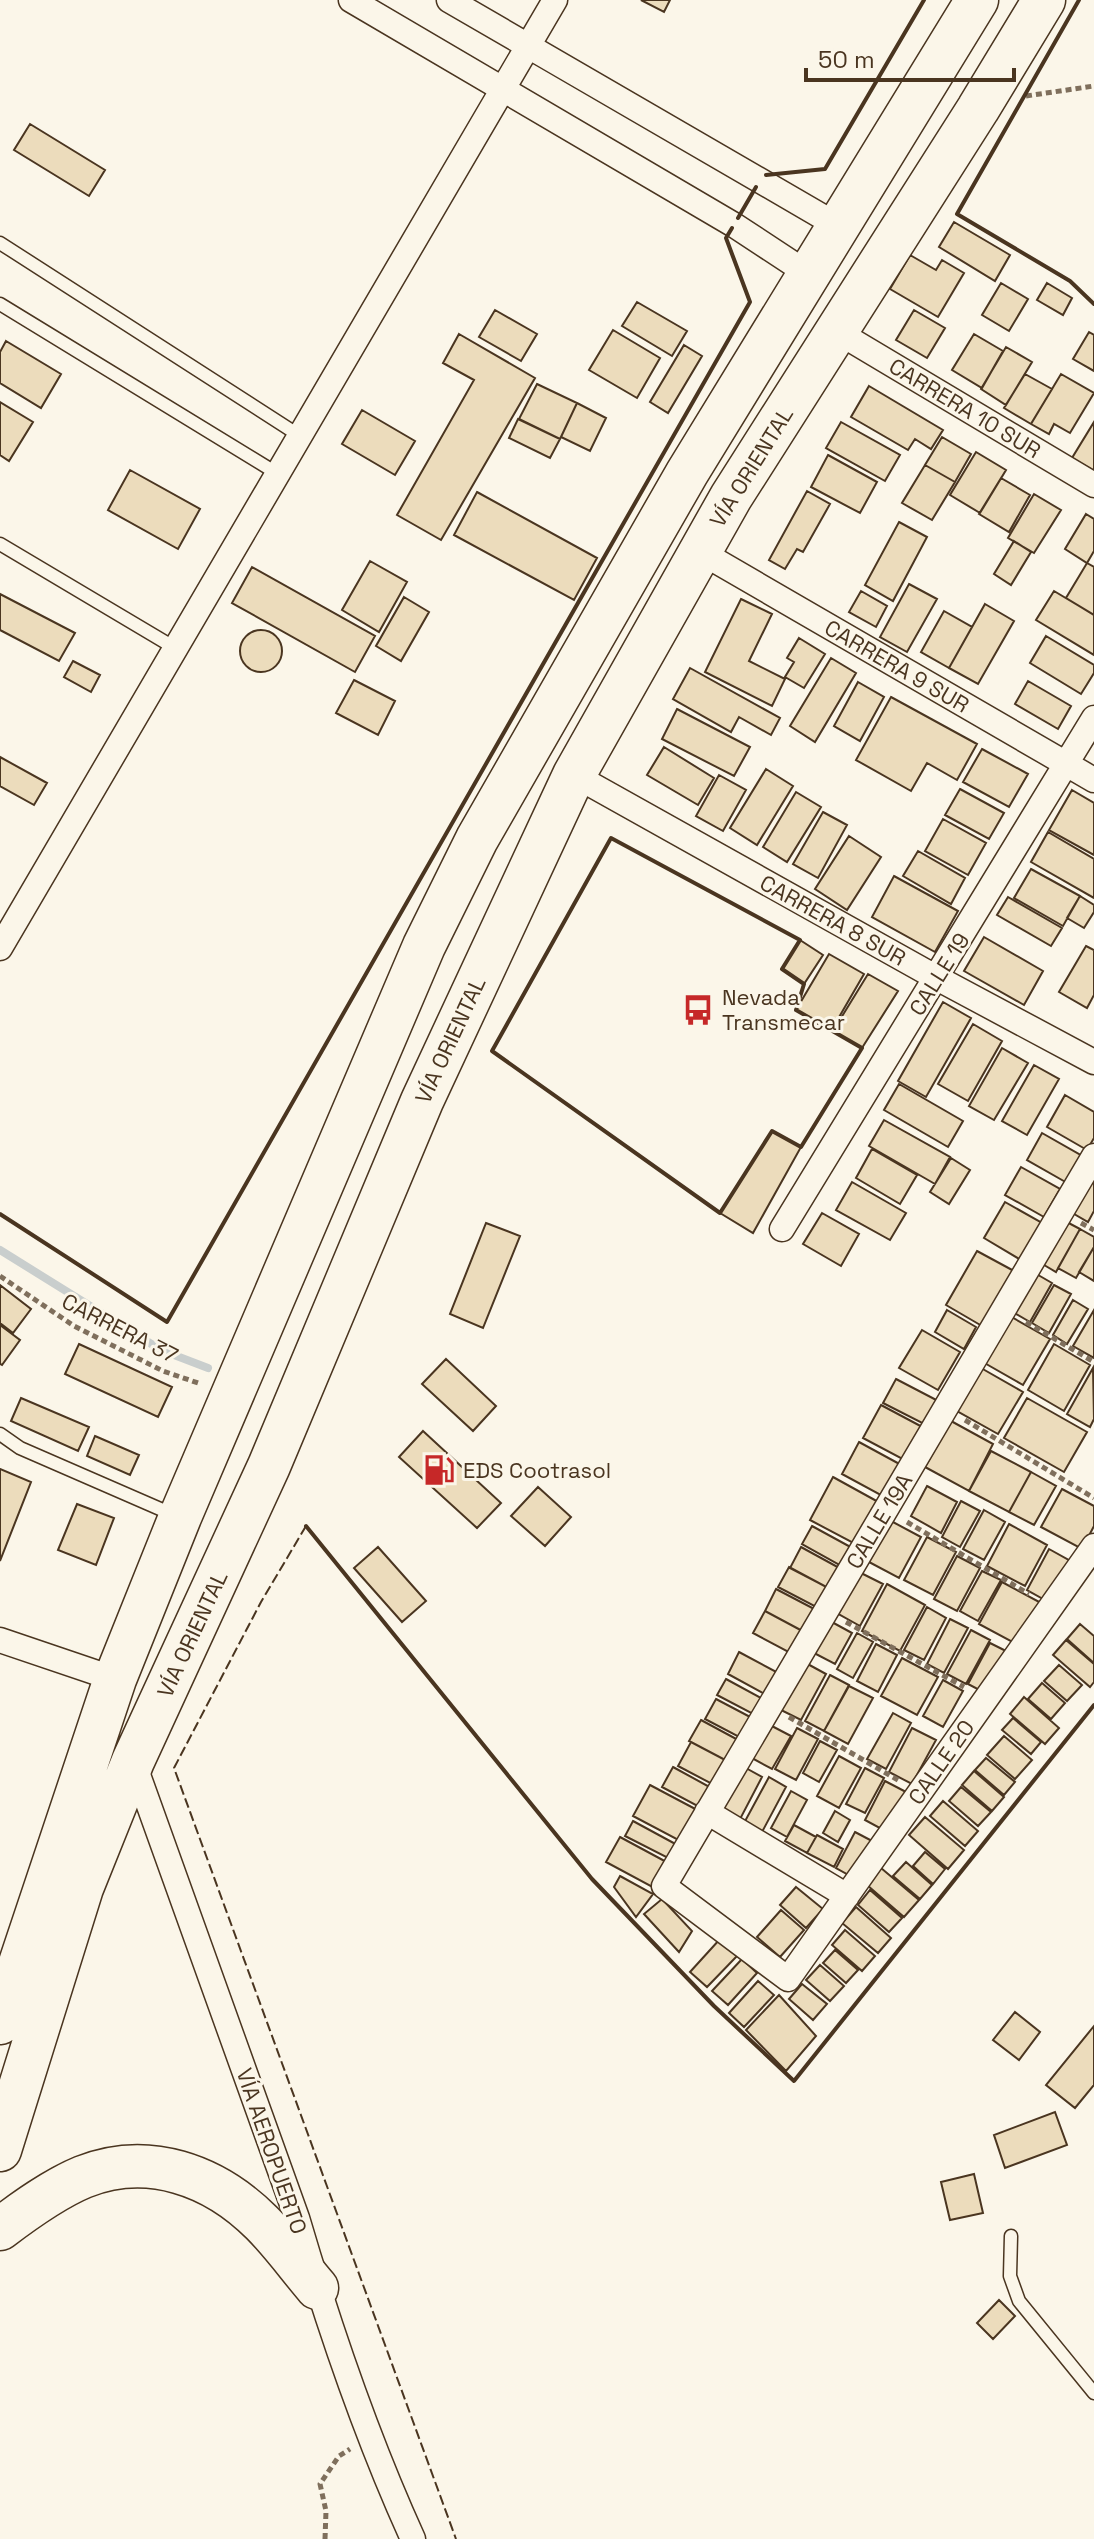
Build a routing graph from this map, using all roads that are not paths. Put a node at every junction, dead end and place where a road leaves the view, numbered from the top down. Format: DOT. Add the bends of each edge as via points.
graph roads {
  1 [pos="351,0"];
  2 [pos="449,0"];
  3 [pos="555,0"];
  4 [pos="977,0"];
  5 [pos="1044,0"];
  6 [pos="528,46"];
  7 [pos="503,89"];
  8 [pos="840,227"];
  9 [pos="0,243"];
  10 [pos="810,275"];
  11 [pos="0,304"];
  12 [pos="836,331"];
  13 [pos="300,436"];
  14 [pos="278,474"];
  15 [pos="1094,485"];
  16 [pos="0,544"];
  17 [pos="699,551"];
  18 [pos="175,648"];
  19 [pos="1094,718"];
  20 [pos="1067,765"];
  21 [pos="574,775"];
  22 [pos="1094,780"];
  23 [pos="0,948"];
  24 [pos="937,978"];
  25 [pos="1094,1062"];
  26 [pos="1094,1156"];
  27 [pos="782,1229"];
  28 [pos="0,1434"];
  29 [pos="180,1517"];
  30 [pos="1094,1546"];
  31 [pos="0,1640"];
  32 [pos="115,1679"];
  33 [pos="133,1761"];
  34 [pos="707,1812"];
  35 [pos="847,1896"];
  36 [pos="788,1979"];
  37 [pos="0,2023"];
  38 [pos="0,2150"];
  39 [pos="0,2229"];
  40 [pos="1011,2236"];
  41 [pos="317,2288"];
  42 [pos="1094,2393"];
  43 [pos="388,2484"];
  44 [pos="401,2539"];
  45 [pos="413,2539"];
  1 -- 7 [label="street"];
  2 -- 6 [label="street"];
  3 -- 6 [label="street"];
  4 -- 8 [label="highway"];
  5 -- 12 [label="highway, VÍA ORIENTAL"];
  6 -- 7 [label="street"];
  6 -- 8 [label="street"];
  7 -- 10 [label="street"];
  7 -- 13 [label="street"];
  8 -- 10 [label="highway"];
  9 -- 13 [label="lane"];
  10 -- 29 [label="highway" via="687,473 477,839 424,946"];
  11 -- 14 [label="lane"];
  12 -- 15 [label="street, CARRERA 10 SUR"];
  12 -- 17 [label="highway, VÍA ORIENTAL"];
  13 -- 14 [label="street"];
  14 -- 18 [label="street"];
  16 -- 18 [label="lane"];
  17 -- 20 [label="street, CARRERA 9 SUR"];
  17 -- 21 [label="highway, VÍA ORIENTAL"];
  18 -- 23 [label="street"];
  19 -- 20 [label="street, CALLE 19"];
  20 -- 22 [label="street, CARRERA 9 SUR"];
  20 -- 24 [label="street, CALLE 19"];
  21 -- 24 [label="street, CARRERA 8 SUR"];
  21 -- 33 [label="highway, VÍA ORIENTAL" via="422,1101 269,1466"];
  24 -- 25 [label="street, CARRERA 8 SUR"];
  24 -- 27 [label="street, CALLE 19"];
  26 -- 34 [label="street, CALLE 19A"];
  28 -- 29 [label="lane" via="20,1448"];
  29 -- 32 [label="highway"];
  30 -- 35 [label="street, CALLE 20"];
  31 -- 32 [label="street"];
  32 -- 37 [label="highway"];
  33 -- 38 [label="highway, VÍA ORIENTAL" via="82,1888"];
  33 -- 41 [label="street, VÍA AEROPUERTO" via="297,2218"];
  34 -- 35 [label="street"];
  34 -- 36 [label="street, CALLE 19A" via="664,1886"];
  35 -- 36 [label="street, CALLE 20"];
  39 -- 41 [label="highway" via="81,2177 111,2168 171,2168 235,2199 263,2223"];
  40 -- 42 [label="lane" via="1010,2276 1019,2301"];
  41 -- 43 [label="street, VÍA AEROPUERTO"];
  43 -- 44 [label="street"];
  43 -- 45 [label="street, VÍA AEROPUERTO"];
}
